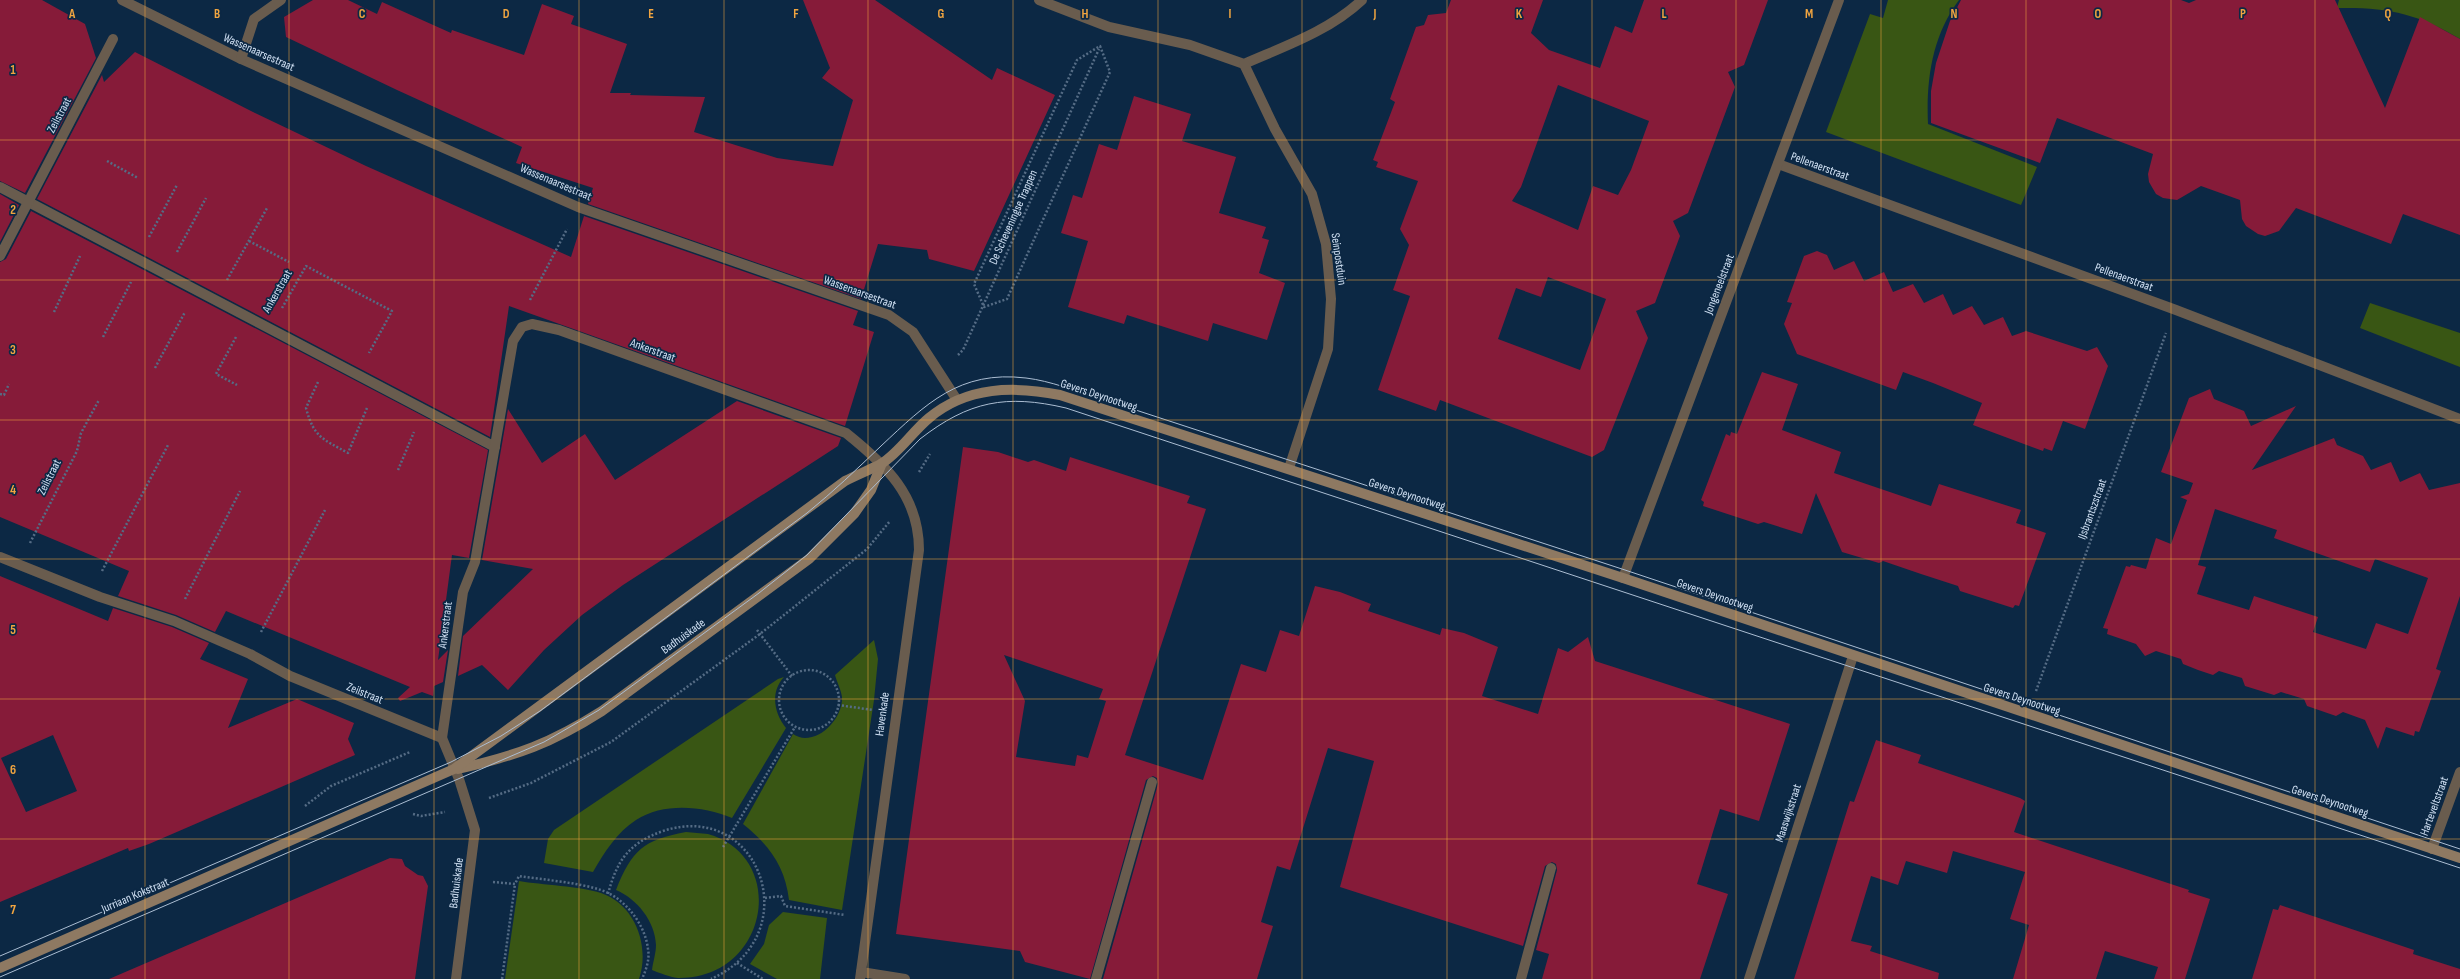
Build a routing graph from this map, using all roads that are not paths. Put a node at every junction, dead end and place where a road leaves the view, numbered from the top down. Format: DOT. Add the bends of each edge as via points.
graph roads {
  1 [pos="122,0"];
  2 [pos="281,0"];
  3 [pos="1039,0"];
  4 [pos="1362,0"];
  5 [pos="1839,0"];
  6 [pos="113,40"];
  7 [pos="241,59"];
  8 [pos="1244,64"];
  9 [pos="1778,164"];
  10 [pos="0,187"];
  11 [pos="27,203"];
  12 [pos="0,256"];
  13 [pos="957,400"];
  14 [pos="2460,419"];
  15 [pos="495,447"];
  16 [pos="882,463"];
  17 [pos="1289,468"];
  18 [pos="0,557"];
  19 [pos="1623,578"];
  20 [pos="1853,656"];
  21 [pos="442,738"];
  22 [pos="454,769"];
  23 [pos="2460,772"];
  24 [pos="1152,782"];
  25 [pos="2432,849"];
  26 [pos="2460,858"];
  27 [pos="1551,868"];
  28 [pos="0,968"];
  29 [pos="860,975"];
  30 [pos="456,979"];
  31 [pos="905,979"];
  32 [pos="1096,979"];
  33 [pos="1521,979"];
  34 [pos="1749,979"];
  1 -- 7 [label="street, Wassenaarsestraat"];
  2 -- 7 [label="street" via="254,19"];
  3 -- 8 [label="street" via="1109,27 1190,45"];
  4 -- 8 [label="street" via="1322,29"];
  5 -- 9 [label="street, Jongeneelstraat"];
  6 -- 11 [label="street, Zeilstraat"];
  7 -- 13 [label="street, Wassenaarsestraat" via="578,207 889,315 913,332"];
  8 -- 17 [label="street, Seinpostduin" via="1275,129 1312,194 1326,244 1331,299 1328,349"];
  9 -- 14 [label="street, Pellenaerstraat" via="2176,310"];
  9 -- 19 [label="street, Jongeneelstraat"];
  10 -- 11 [label="street"];
  11 -- 12 [label="street, Zeilstraat"];
  11 -- 15 [label="street, Ankerstraat"];
  13 -- 16 [label="main road, Badhuiskade" via="930,417"];
  13 -- 17 [label="main road, Gevers Deynootweg" via="992,390 1046,392"];
  15 -- 16 [label="street, Ankerstraat" via="513,341 522,327 532,324 559,330 846,433"];
  15 -- 21 [label="street, Ankerstraat" via="475,562 463,592"];
  16 -- 22 [label="main road, Badhuiskade" via="845,481"];
  16 -- 22 [label="main road, Badhuiskade" via="871,490 854,514 809,559 602,711 567,733 526,752"];
  16 -- 29 [label="street, Havenkade" via="909,498 919,532 919,550"];
  17 -- 19 [label="main road, Gevers Deynootweg"];
  18 -- 21 [label="street, Zeilstraat" via="90,593 174,621 250,654 290,676"];
  19 -- 20 [label="main road, Gevers Deynootweg"];
  20 -- 25 [label="main road, Gevers Deynootweg"];
  20 -- 34 [label="street, Maaswijkstraat"];
  21 -- 22 [label="street"];
  22 -- 28 [label="main road, Jurriaan Kokstraat"];
  22 -- 30 [label="street, Badhuiskade" via="475,830"];
  23 -- 25 [label="street, Harteveltstraat"];
  24 -- 32 [label="street"];
  25 -- 26 [label="main road, Gevers Deynootweg"];
  27 -- 33 [label="street"];
  29 -- 31 [label="street"];
}
